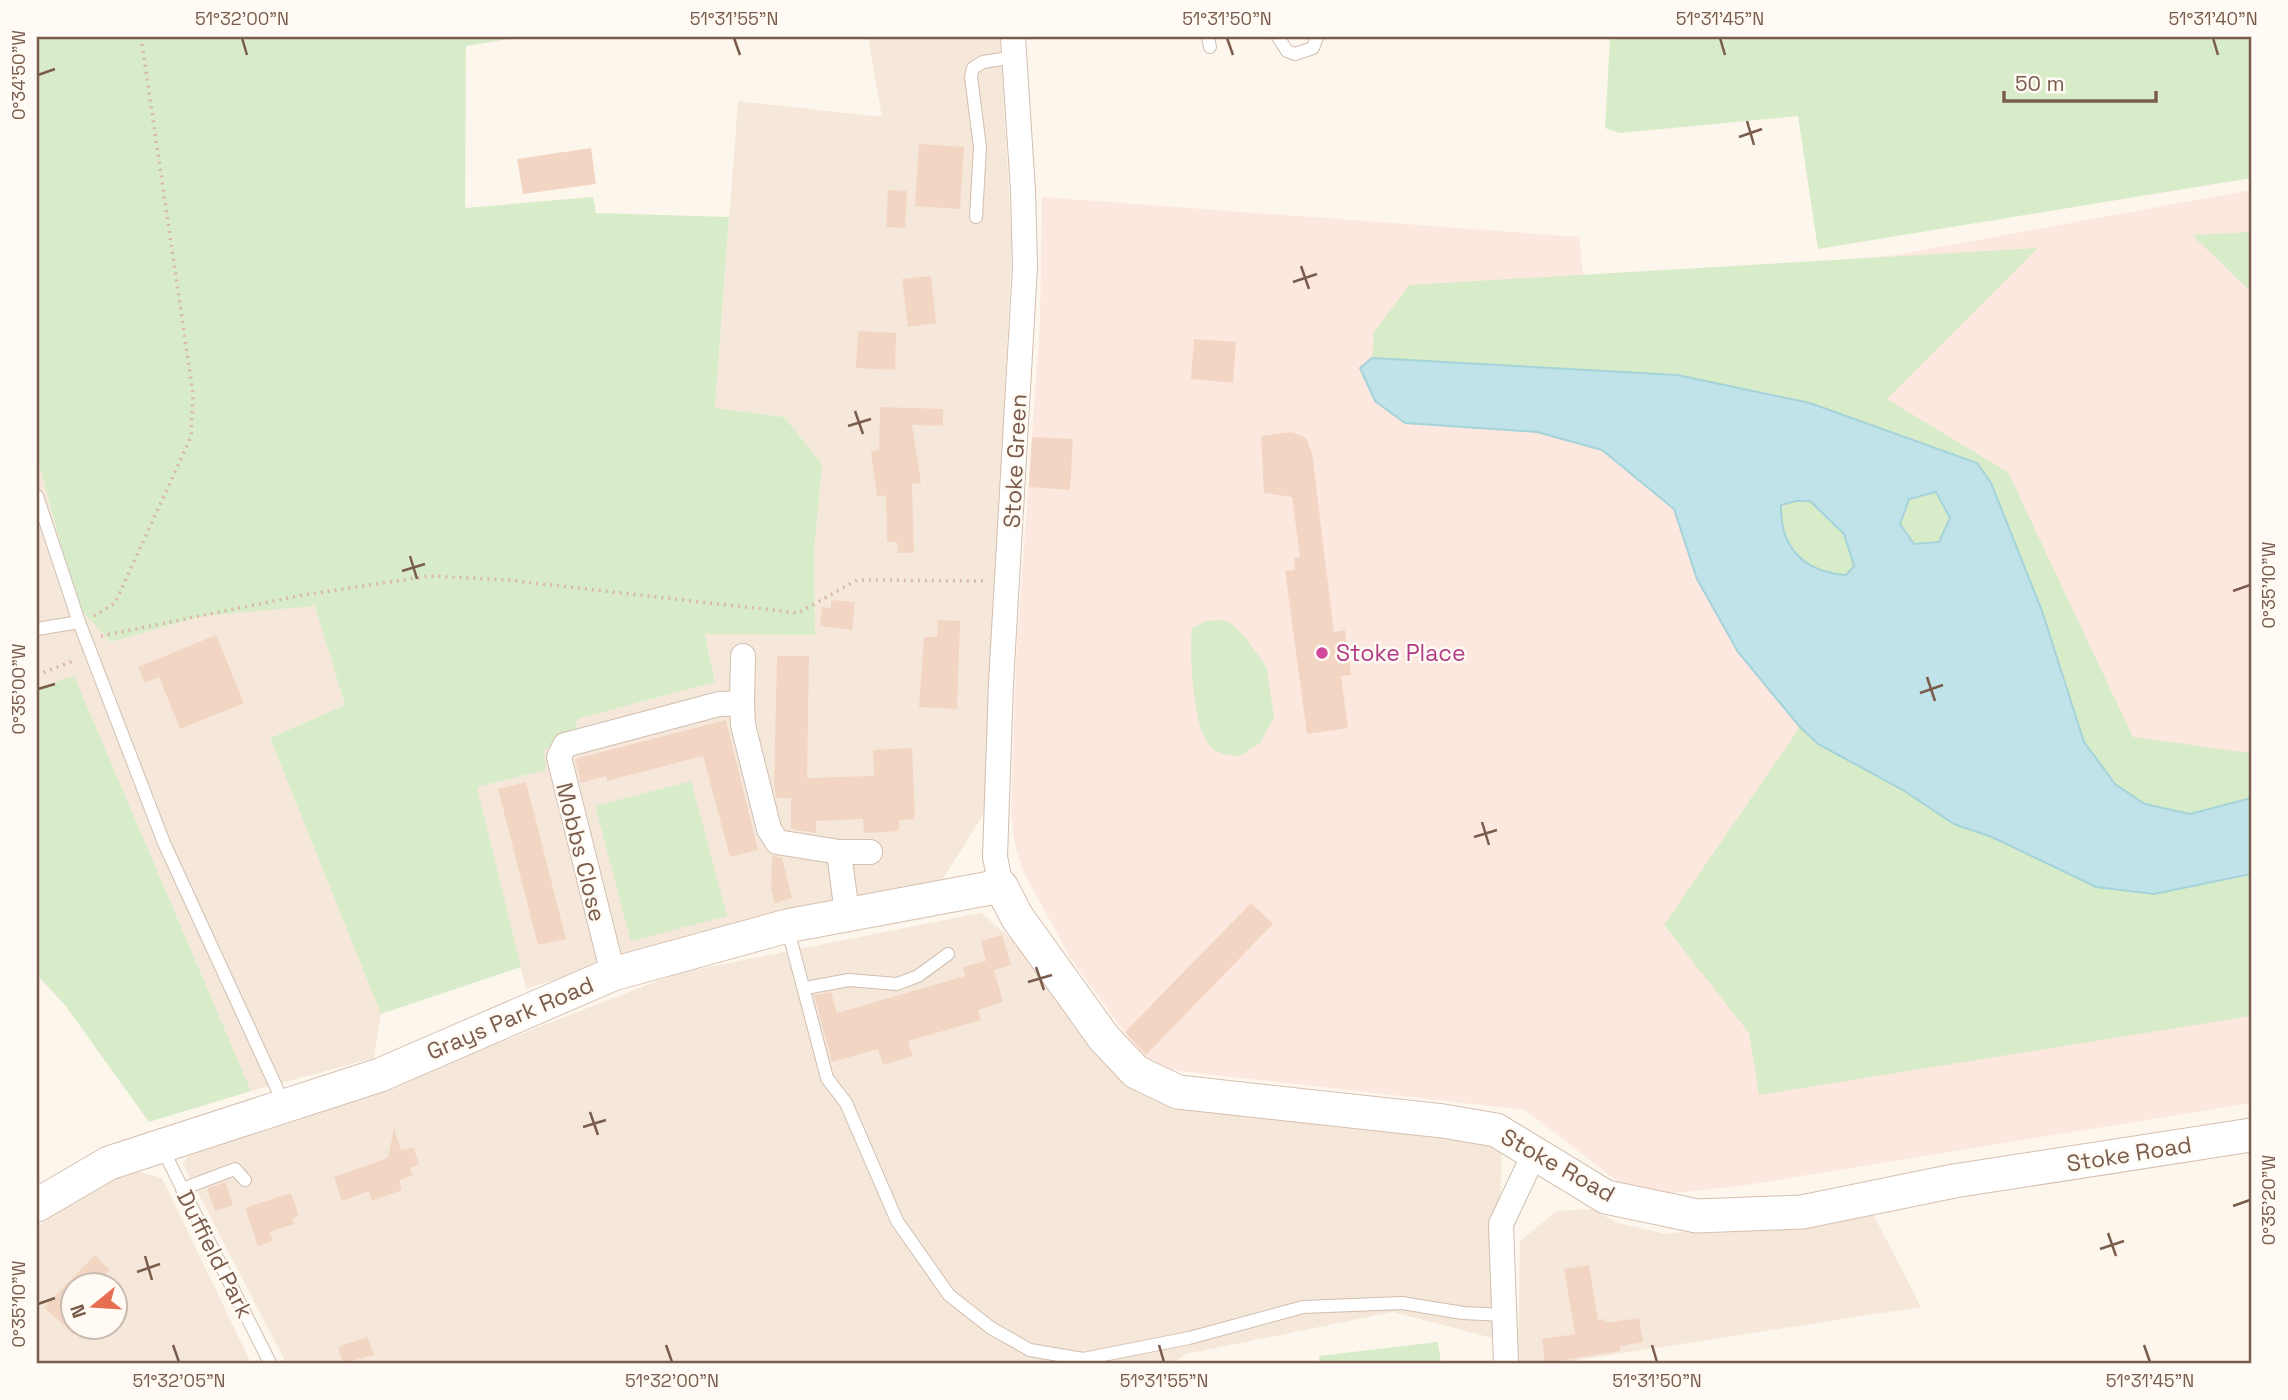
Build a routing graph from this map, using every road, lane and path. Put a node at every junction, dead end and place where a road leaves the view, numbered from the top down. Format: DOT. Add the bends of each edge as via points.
graph roads {
  1 [pos="141,37"];
  2 [pos="1278,37"];
  3 [pos="1317,37"];
  4 [pos="1014,47"];
  5 [pos="976,217"];
  6 [pos="37,496"];
  7 [pos="1008,581"];
  8 [pos="79,622"];
  9 [pos="37,629"];
  10 [pos="85,639"];
  11 [pos="91,654"];
  12 [pos="743,656"];
  13 [pos="37,675"];
  14 [pos="742,703"];
  15 [pos="839,852"];
  16 [pos="870,852"];
  17 [pos="1001,886"];
  18 [pos="847,914"];
  19 [pos="787,926"];
  20 [pos="948,954"];
  21 [pos="613,974"];
  22 [pos="805,988"];
  23 [pos="286,1106"];
  24 [pos="2251,1135"];
  25 [pos="160,1144"];
  26 [pos="1535,1152"];
  27 [pos="245,1180"];
  28 [pos="182,1189"];
  29 [pos="37,1205"];
  30 [pos="1503,1315"];
  31 [pos="270,1363"];
  32 [pos="1506,1363"];
  1 -- 8 [label="path" via="193,394 191,436 115,603"];
  2 -- 3 [label="lane" via="1286,51 1295,54 1313,48"];
  4 -- 5 [label="lane" via="973,68 980,147"];
  4 -- 7 [label="street, Stoke Green" via="1025,267"];
  6 -- 8 [label="lane"];
  7 -- 10 [label="path" via="857,580 798,613 508,580 430,576 303,595"];
  7 -- 17 [label="street, Stoke Green" via="995,857"];
  8 -- 9 [label="lane"];
  8 -- 10 [label="lane"];
  10 -- 11 [label="lane"];
  11 -- 13 [label="path"];
  11 -- 23 [label="lane" via="164,843"];
  12 -- 14 [label="street"];
  14 -- 15 [label="street" via="749,751 769,829 777,842"];
  14 -- 21 [label="street, Mobbs Close" via="719,704 576,741 565,745 559,757"];
  15 -- 16 [label="street"];
  15 -- 18 [label="street"];
  17 -- 18 [label="main road, Grays Park Road"];
  17 -- 26 [label="main road, Stoke Road" via="1017,916 1104,1038 1136,1072 1178,1092 1496,1130"];
  18 -- 19 [label="main road, Grays Park Road"];
  19 -- 21 [label="main road, Grays Park Road"];
  19 -- 22 [label="lane"];
  20 -- 22 [label="lane" via="918,976 897,984 849,980"];
  21 -- 23 [label="main road, Grays Park Road" via="380,1075"];
  22 -- 30 [label="lane" via="827,1078 846,1103 897,1222 949,1294 991,1328 1030,1350 1083,1359 1189,1338 1303,1307 1402,1303"];
  23 -- 25 [label="main road, Grays Park Road"];
  24 -- 26 [label="main road, Stoke Road" via="1954,1181 1802,1212 1697,1216 1606,1197"];
  25 -- 28 [label="lane, Duffield Park"];
  25 -- 29 [label="main road, Grays Park Road" via="109,1163"];
  26 -- 30 [label="street" via="1502,1224"];
  27 -- 28 [label="lane" via="235,1169"];
  28 -- 31 [label="lane, Duffield Park"];
  30 -- 32 [label="street"];
}
